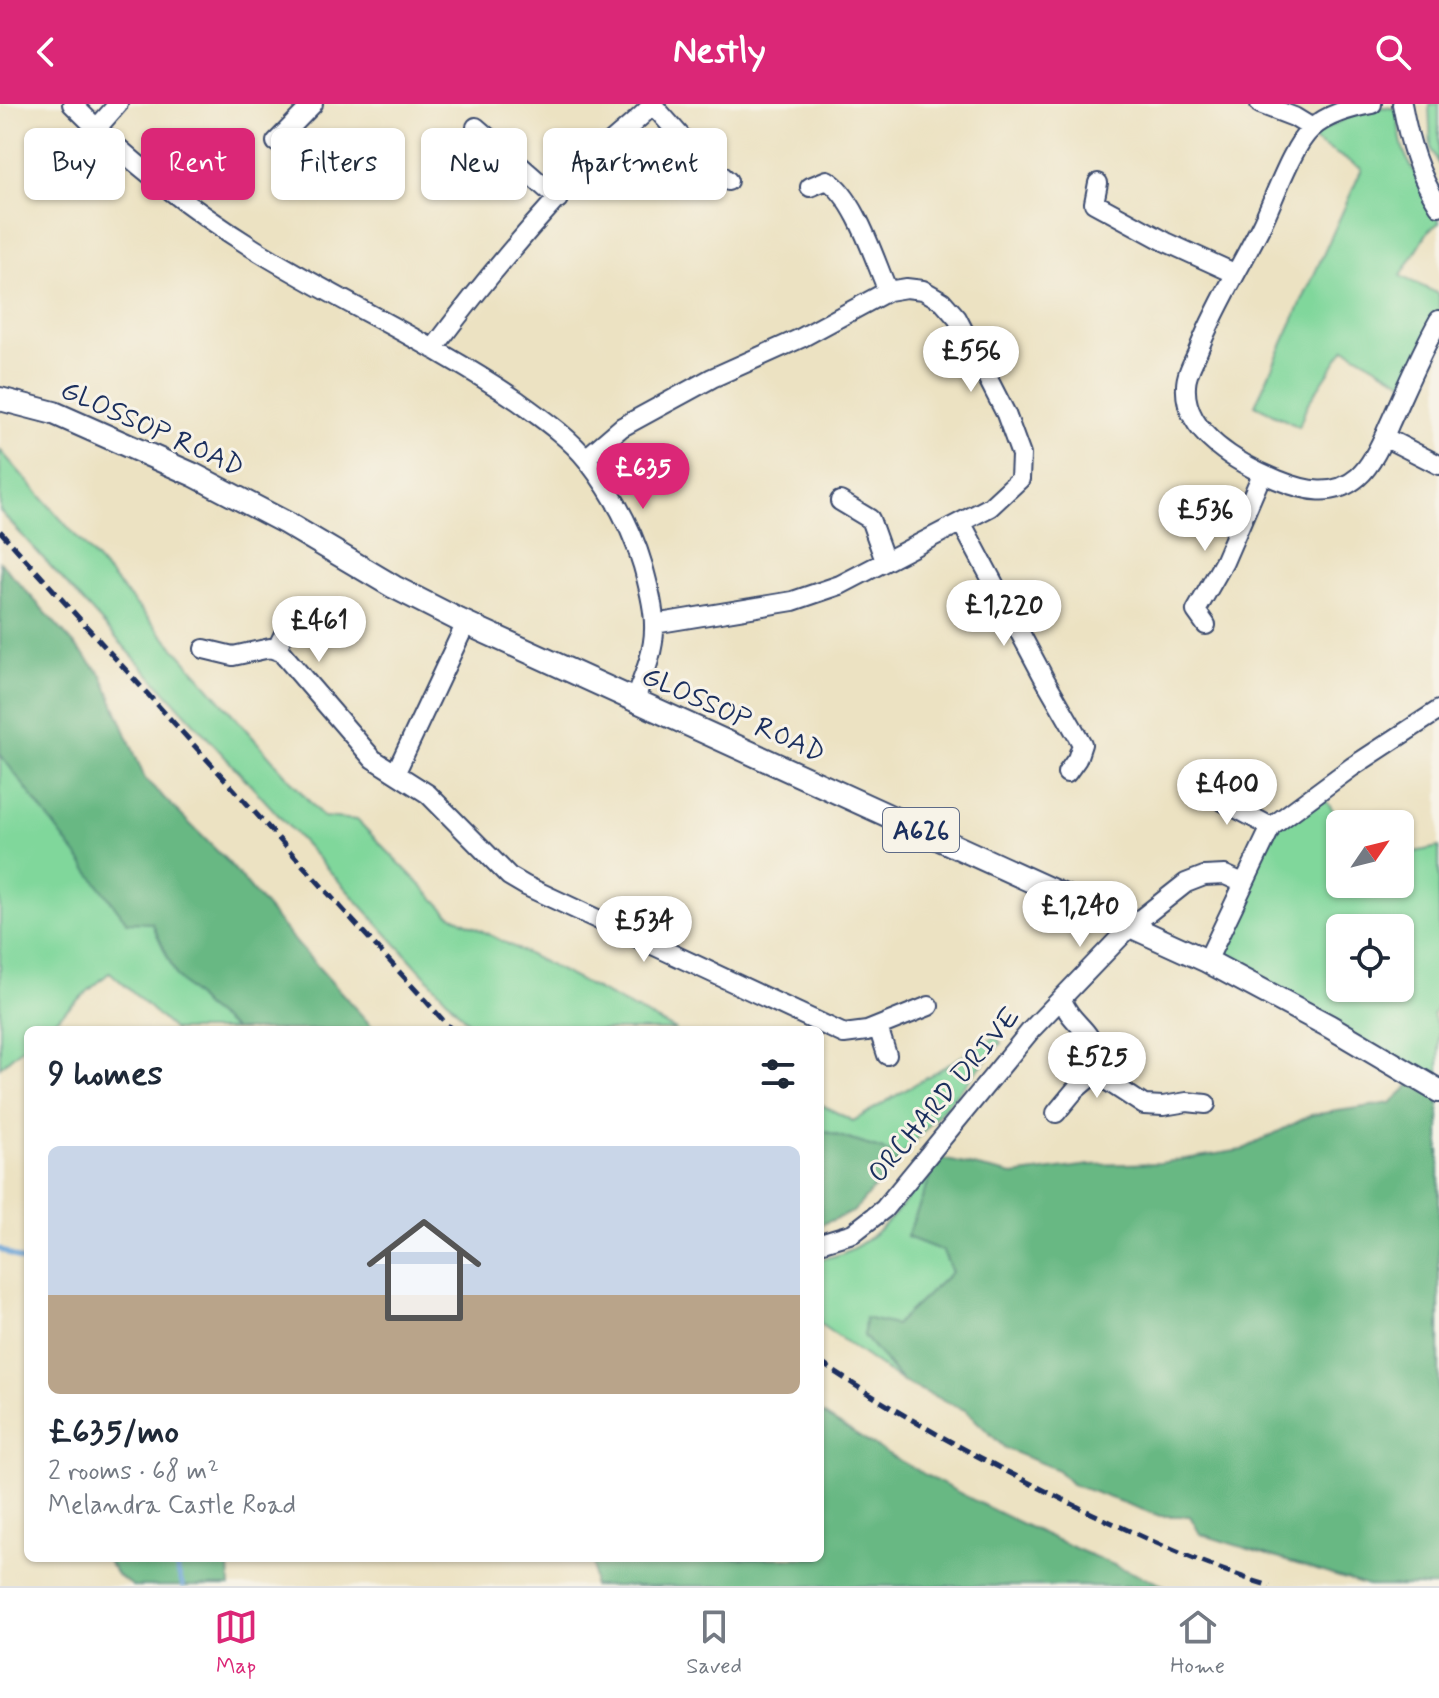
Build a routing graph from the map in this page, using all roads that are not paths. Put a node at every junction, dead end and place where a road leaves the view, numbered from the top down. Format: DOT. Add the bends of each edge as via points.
graph roads {
  1 [pos="72,104"];
  2 [pos="118,104"];
  3 [pos="313,104"];
  4 [pos="653,104"];
  5 [pos="1372,104"];
  6 [pos="1401,104"];
  7 [pos="1266,105"];
  8 [pos="476,127"];
  9 [pos="95,128"];
  10 [pos="97,128"];
  11 [pos="290,128"];
  12 [pos="627,128"];
  13 [pos="1312,128"];
  14 [pos="125,155"];
  15 [pos="728,181"];
  16 [pos="1098,183"];
  17 [pos="543,186"];
  18 [pos="810,187"];
  19 [pos="557,200"];
  20 [pos="1439,206"];
  21 [pos="1234,273"];
  22 [pos="888,291"];
  23 [pos="1439,320"];
  24 [pos="433,349"];
  25 [pos="0,399"];
  26 [pos="1384,437"];
  27 [pos="586,458"];
  28 [pos="1439,465"];
  29 [pos="1262,474"];
  30 [pos="840,501"];
  31 [pos="961,522"];
  32 [pos="885,561"];
  33 [pos="294,613"];
  34 [pos="466,623"];
  35 [pos="654,624"];
  36 [pos="1206,625"];
  37 [pos="204,649"];
  38 [pos="276,650"];
  39 [pos="634,701"];
  40 [pos="1439,710"];
  41 [pos="396,772"];
  42 [pos="1067,773"];
  43 [pos="1202,790"];
  44 [pos="1271,827"];
  45 [pos="1243,883"];
  46 [pos="1129,928"];
  47 [pos="1207,961"];
  48 [pos="1062,999"];
  49 [pos="929,1006"];
  50 [pos="878,1027"];
  51 [pos="887,1055"];
  52 [pos="1095,1073"];
  53 [pos="1439,1091"];
  54 [pos="1206,1104"];
  55 [pos="1056,1113"];
  56 [pos="824,1242"];
  1 -- 9 [label="street"];
  2 -- 10 [label="street"];
  3 -- 11 [label="street"];
  4 -- 12 [label="street"];
  4 -- 15 [label="street"];
  5 -- 13 [label="street" via="1330,116"];
  6 -- 20 [label="street" via="1411,150"];
  7 -- 13 [label="street"];
  8 -- 17 [label="street"];
  13 -- 21 [label="street"];
  14 -- 24 [label="street" via="257,251"];
  16 -- 21 [label="street" via="1094,203"];
  18 -- 22 [label="street" via="827,180 837,186"];
  19 -- 24 [label="street"];
  21 -- 29 [label="street" via="1186,386 1191,412 1202,430"];
  22 -- 27 [label="street" via="665,403 622,427"];
  22 -- 31 [label="street" via="923,290 957,318 1021,455 1020,479 990,507"];
  23 -- 26 [label="street"];
  24 -- 27 [label="street" via="537,415"];
  25 -- 34 [label="main road, GLOSSOP ROAD / A626" via="54,413 194,475"];
  26 -- 28 [label="street"];
  26 -- 29 [label="street" via="1360,476 1344,487 1323,492 1297,488"];
  27 -- 35 [label="street" via="638,551"];
  29 -- 36 [label="street" via="1196,611"];
  30 -- 32 [label="street" via="870,519"];
  31 -- 32 [label="street"];
  31 -- 42 [label="street" via="1082,744"];
  32 -- 35 [label="street" via="840,585 793,601"];
  33 -- 38 [label="street"];
  34 -- 39 [label="main road, GLOSSOP ROAD / A626"];
  34 -- 41 [label="street"];
  35 -- 39 [label="street"];
  37 -- 38 [label="street" via="233,656"];
  38 -- 41 [label="street" via="359,746"];
  39 -- 46 [label="main road, GLOSSOP ROAD / A626"];
  40 -- 44 [label="street"];
  41 -- 50 [label="street" via="428,794 509,876 526,886 844,1034"];
  43 -- 44 [label="street"];
  44 -- 45 [label="street"];
  45 -- 46 [label="street, ORCHARD DRIVE" via="1225,875 1186,883"];
  45 -- 47 [label="street"];
  46 -- 47 [label="main road, GLOSSOP ROAD / A626"];
  46 -- 48 [label="street, ORCHARD DRIVE"];
  47 -- 53 [label="main road, GLOSSOP ROAD / A626"];
  48 -- 52 [label="street" via="1066,1013 1095,1049"];
  48 -- 56 [label="street, ORCHARD DRIVE" via="884,1209 853,1233"];
  49 -- 50 [label="street"];
  50 -- 51 [label="street"];
  52 -- 54 [label="street" via="1144,1105"];
  52 -- 55 [label="street"];
}
